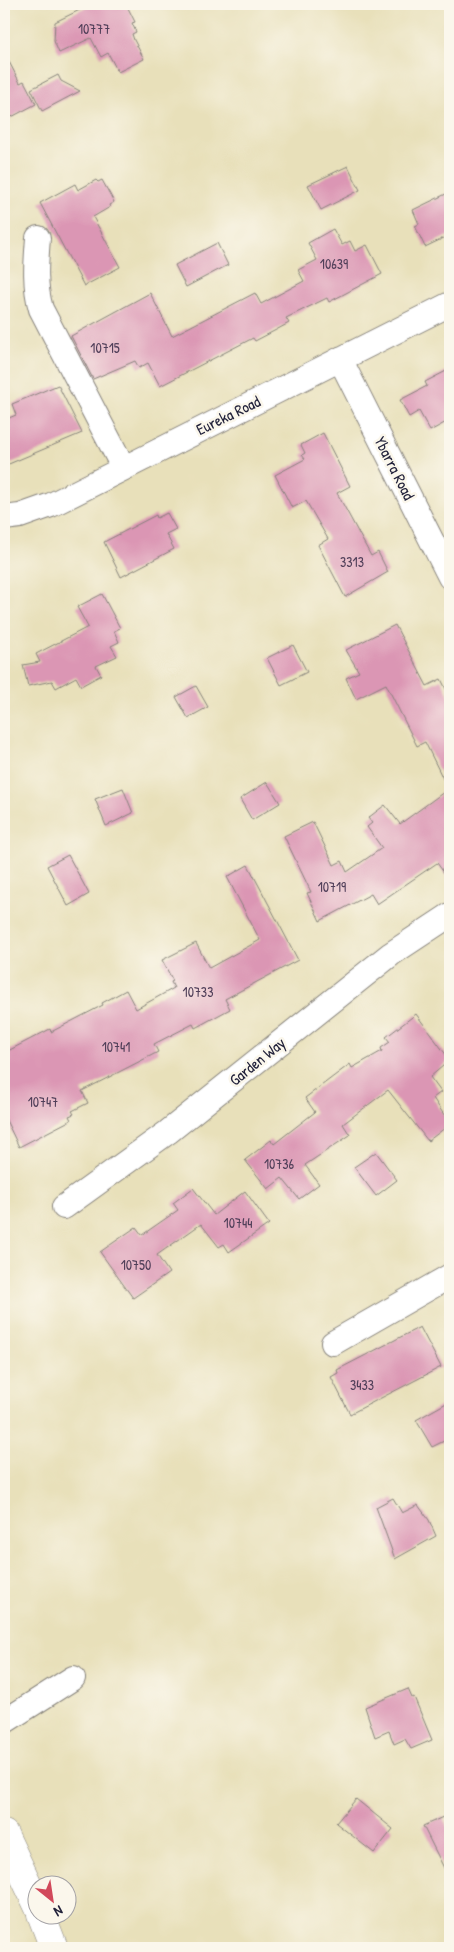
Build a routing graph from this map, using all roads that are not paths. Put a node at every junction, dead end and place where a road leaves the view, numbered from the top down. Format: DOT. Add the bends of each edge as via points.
graph roads {
  1 [pos="38,238"];
  2 [pos="450,304"];
  3 [pos="340,359"];
  4 [pos="124,467"];
  5 [pos="4,518"];
  6 [pos="450,577"];
  7 [pos="450,915"];
  8 [pos="64,1207"];
  9 [pos="450,1276"];
  10 [pos="333,1342"];
  11 [pos="73,1678"];
  12 [pos="4,1722"];
  13 [pos="4,1834"];
  14 [pos="28,1885"];
  15 [pos="45,1924"];
  16 [pos="54,1948"];
  1 -- 4 [label="street" via="35,274 41,310"];
  2 -- 3 [label="street, Eureka Road"];
  3 -- 4 [label="street, Eureka Road"];
  3 -- 6 [label="street, Ybarra Road"];
  4 -- 5 [label="street, Eureka Road" via="51,505"];
  7 -- 8 [label="street, Garden Way" via="392,954 168,1132"];
  9 -- 10 [label="street"];
  11 -- 12 [label="street"];
  13 -- 14 [label="main road"];
  15 -- 16 [label="main road"];
}
